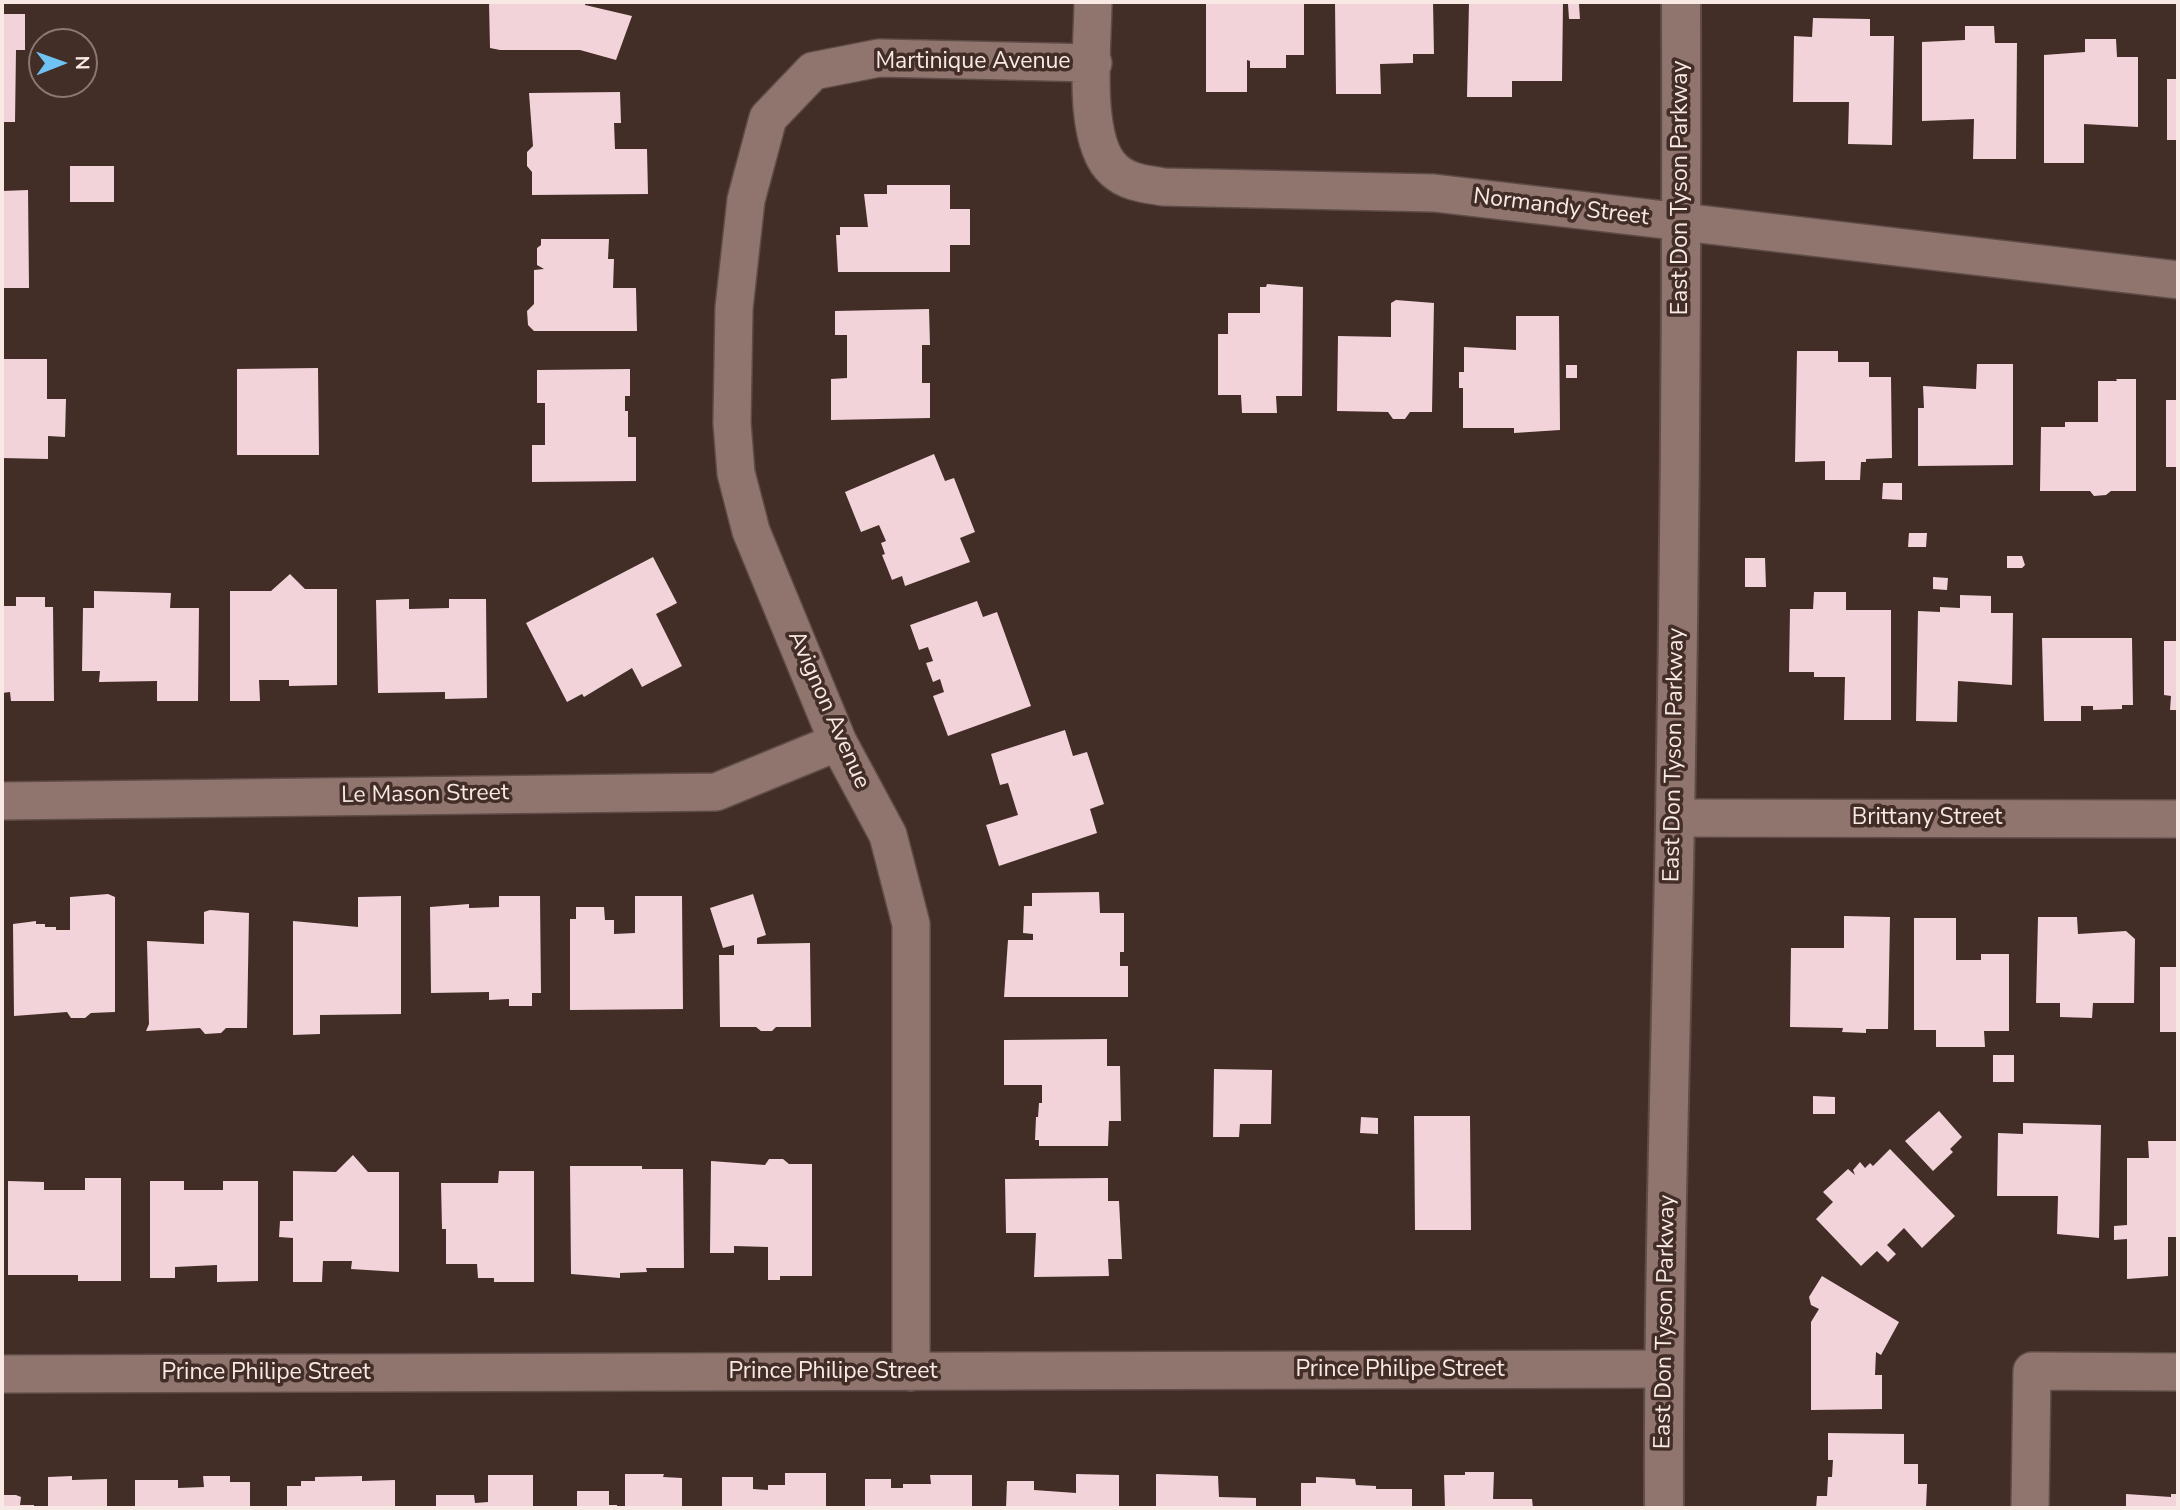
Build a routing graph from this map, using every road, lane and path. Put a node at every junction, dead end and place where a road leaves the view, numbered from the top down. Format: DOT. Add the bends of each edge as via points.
graph roads {
  1 [pos="1093,2"];
  2 [pos="1681,2"];
  3 [pos="1093,63"];
  4 [pos="813,71"];
  5 [pos="1682,222"];
  6 [pos="2178,280"];
  7 [pos="838,742"];
  8 [pos="2,801"];
  9 [pos="1675,818"];
  10 [pos="2178,819"];
  11 [pos="1663,1369"];
  12 [pos="911,1372"];
  13 [pos="2178,1372"];
  14 [pos="2,1374"];
  15 [pos="1664,1508"];
  16 [pos="2031,1508"];
  1 -- 3 [label="street"];
  2 -- 5 [label="main road, East Don Tyson Parkway"];
  3 -- 4 [label="street, Martinique Avenue" via="879,58"];
  3 -- 5 [label="street, Normandy Street" via="1092,108 1099,145 1112,170 1135,183 1434,193"];
  4 -- 7 [label="street, Avignon Avenue" via="768,118 746,200 734,308 732,424 736,473 751,531"];
  5 -- 6 [label="street, Normandy Street"];
  5 -- 9 [label="main road, East Don Tyson Parkway"];
  7 -- 8 [label="street, Le Mason Street" via="716,792"];
  7 -- 12 [label="street, Avignon Avenue" via="888,835 911,924"];
  9 -- 10 [label="street, Brittany Street"];
  9 -- 11 [label="main road, East Don Tyson Parkway"];
  11 -- 12 [label="street, Prince Philipe Street"];
  11 -- 15 [label="main road, East Don Tyson Parkway"];
  12 -- 14 [label="street, Prince Philipe Street"];
  13 -- 16 [label="street" via="2032,1371"];
}
